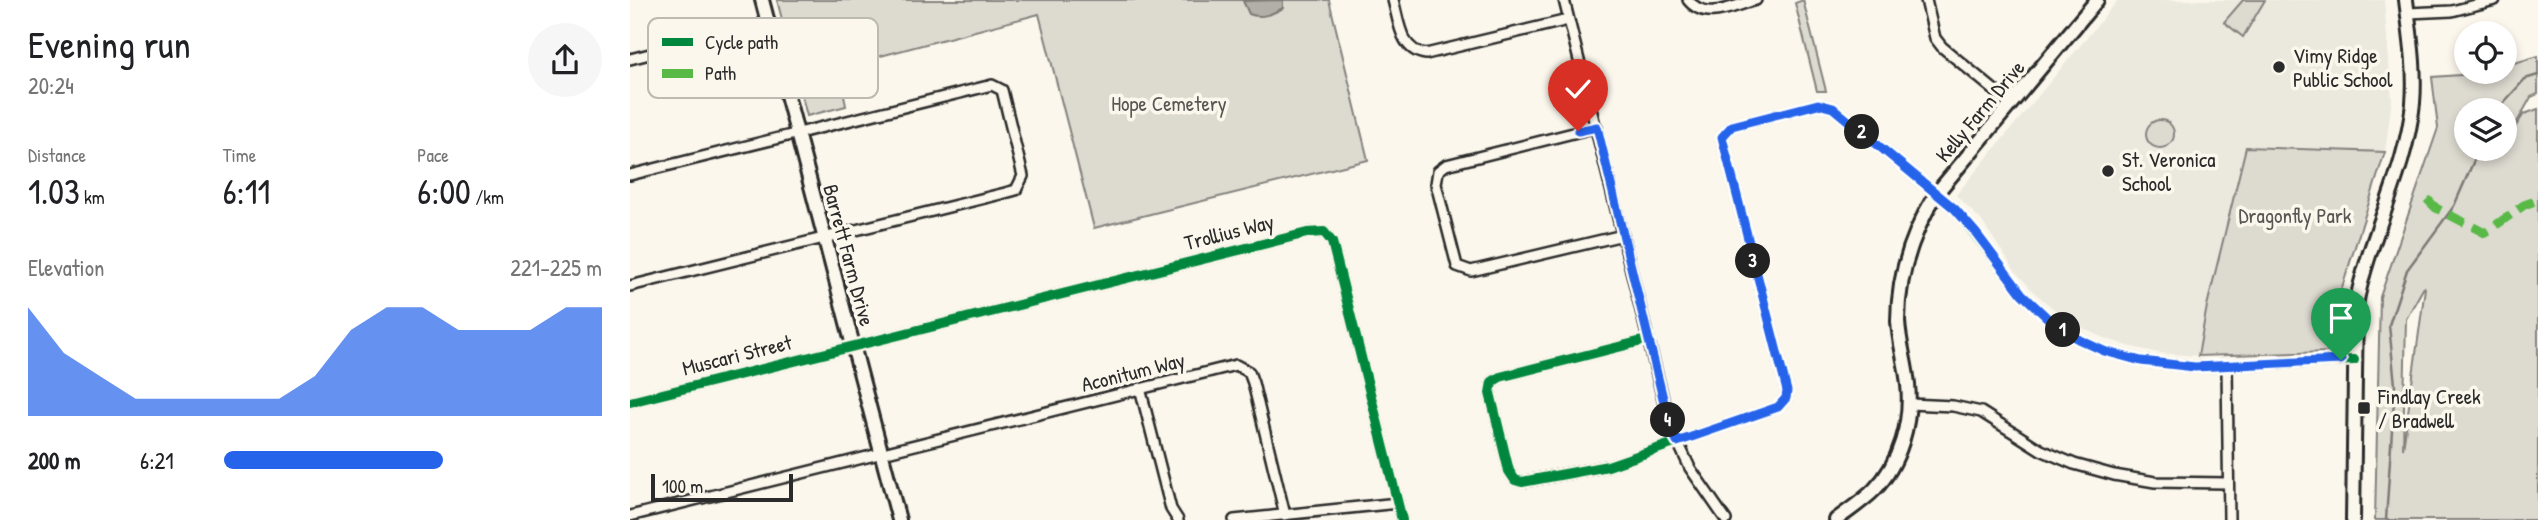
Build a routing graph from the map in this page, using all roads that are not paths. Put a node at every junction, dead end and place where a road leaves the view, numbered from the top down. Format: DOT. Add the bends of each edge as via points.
graph roads {
  1 [pos="762,0"];
  2 [pos="1393,0"];
  3 [pos="1564,0"];
  4 [pos="1688,0"];
  5 [pos="1756,0"];
  6 [pos="1926,0"];
  7 [pos="2097,0"];
  8 [pos="2495,0"];
  9 [pos="2407,6"];
  10 [pos="766,18"];
  11 [pos="1569,20"];
  12 [pos="648,54"];
  13 [pos="630,58"];
  14 [pos="788,98"];
  15 [pos="2011,104"];
  16 [pos="1597,127"];
  17 [pos="797,132"];
  18 [pos="630,175"];
  19 [pos="1936,194"];
  20 [pos="1623,235"];
  21 [pos="825,238"];
  22 [pos="630,286"];
  23 [pos="1650,339"];
  24 [pos="853,346"];
  25 [pos="2354,359"];
  26 [pos="2227,366"];
  27 [pos="1140,388"];
  28 [pos="630,402"];
  29 [pos="1909,404"];
  30 [pos="1677,442"];
  31 [pos="882,454"];
  32 [pos="2228,483"];
  33 [pos="1398,503"];
  34 [pos="1285,515"];
  35 [pos="630,516"];
  36 [pos="900,520"];
  37 [pos="1178,520"];
  38 [pos="1234,520"];
  39 [pos="1402,520"];
  40 [pos="1726,520"];
  41 [pos="1836,520"];
  42 [pos="2229,520"];
  43 [pos="2353,520"];
  1 -- 10 [label="street, Barrett Farm Drive"];
  2 -- 11 [label="street" via="1407,45 1426,54"];
  3 -- 11 [label="street"];
  4 -- 5 [label="street" via="1708,13"];
  6 -- 15 [label="street" via="1935,38 1942,47"];
  7 -- 15 [label="street, Kelly Farm Drive"];
  8 -- 9 [label="street" via="2452,11"];
  9 -- 25 [label="street" via="2413,103 2403,159 2362,273"];
  11 -- 16 [label="street"];
  12 -- 13 [label="street"];
  14 -- 17 [label="street, Barrett Farm Drive"];
  15 -- 19 [label="street, Kelly Farm Drive"];
  16 -- 20 [label="street"];
  16 -- 20 [label="street" via="1447,165 1438,171 1436,184 1457,266 1463,270"];
  17 -- 18 [label="street"];
  17 -- 21 [label="street, Barrett Farm Drive"];
  17 -- 21 [label="street" via="989,85 1002,90 1023,176 1016,190"];
  19 -- 26 [label="street" via="1955,209 2022,294 2057,327 2104,351 2141,361"];
  19 -- 29 [label="street, Kelly Farm Drive" via="1910,245 1901,283 1898,324"];
  19 -- 30 [label="street" via="1825,104 1727,130 1722,142 1786,398 1778,407"];
  20 -- 23 [label="street"];
  21 -- 22 [label="street"];
  21 -- 24 [label="street, Barrett Farm Drive"];
  23 -- 30 [label="street"];
  23 -- 30 [label="street" via="1492,382 1490,393 1509,471 1522,482 1608,466"];
  24 -- 28 [label="street, Muscari Street"];
  24 -- 31 [label="street, Barrett Farm Drive"];
  24 -- 33 [label="street, Trollius Way" via="1324,232 1332,242"];
  25 -- 26 [label="street"];
  25 -- 43 [label="street"];
  26 -- 32 [label="street"];
  27 -- 31 [label="street, Aconitum Way"];
  27 -- 34 [label="street, Aconitum Way" via="1236,365 1249,372"];
  27 -- 37 [label="street" via="1171,509"];
  29 -- 32 [label="street" via="1981,412 2041,450 2114,475 2155,482"];
  29 -- 41 [label="street, Kelly Farm Drive" via="1905,430 1888,473"];
  30 -- 40 [label="street"];
  31 -- 35 [label="street, Aconitum Way"];
  31 -- 36 [label="street, Barrett Farm Drive"];
  32 -- 42 [label="street"];
  33 -- 34 [label="street"];
  33 -- 39 [label="street, Trollius Way"];
  34 -- 38 [label="street"];
}
